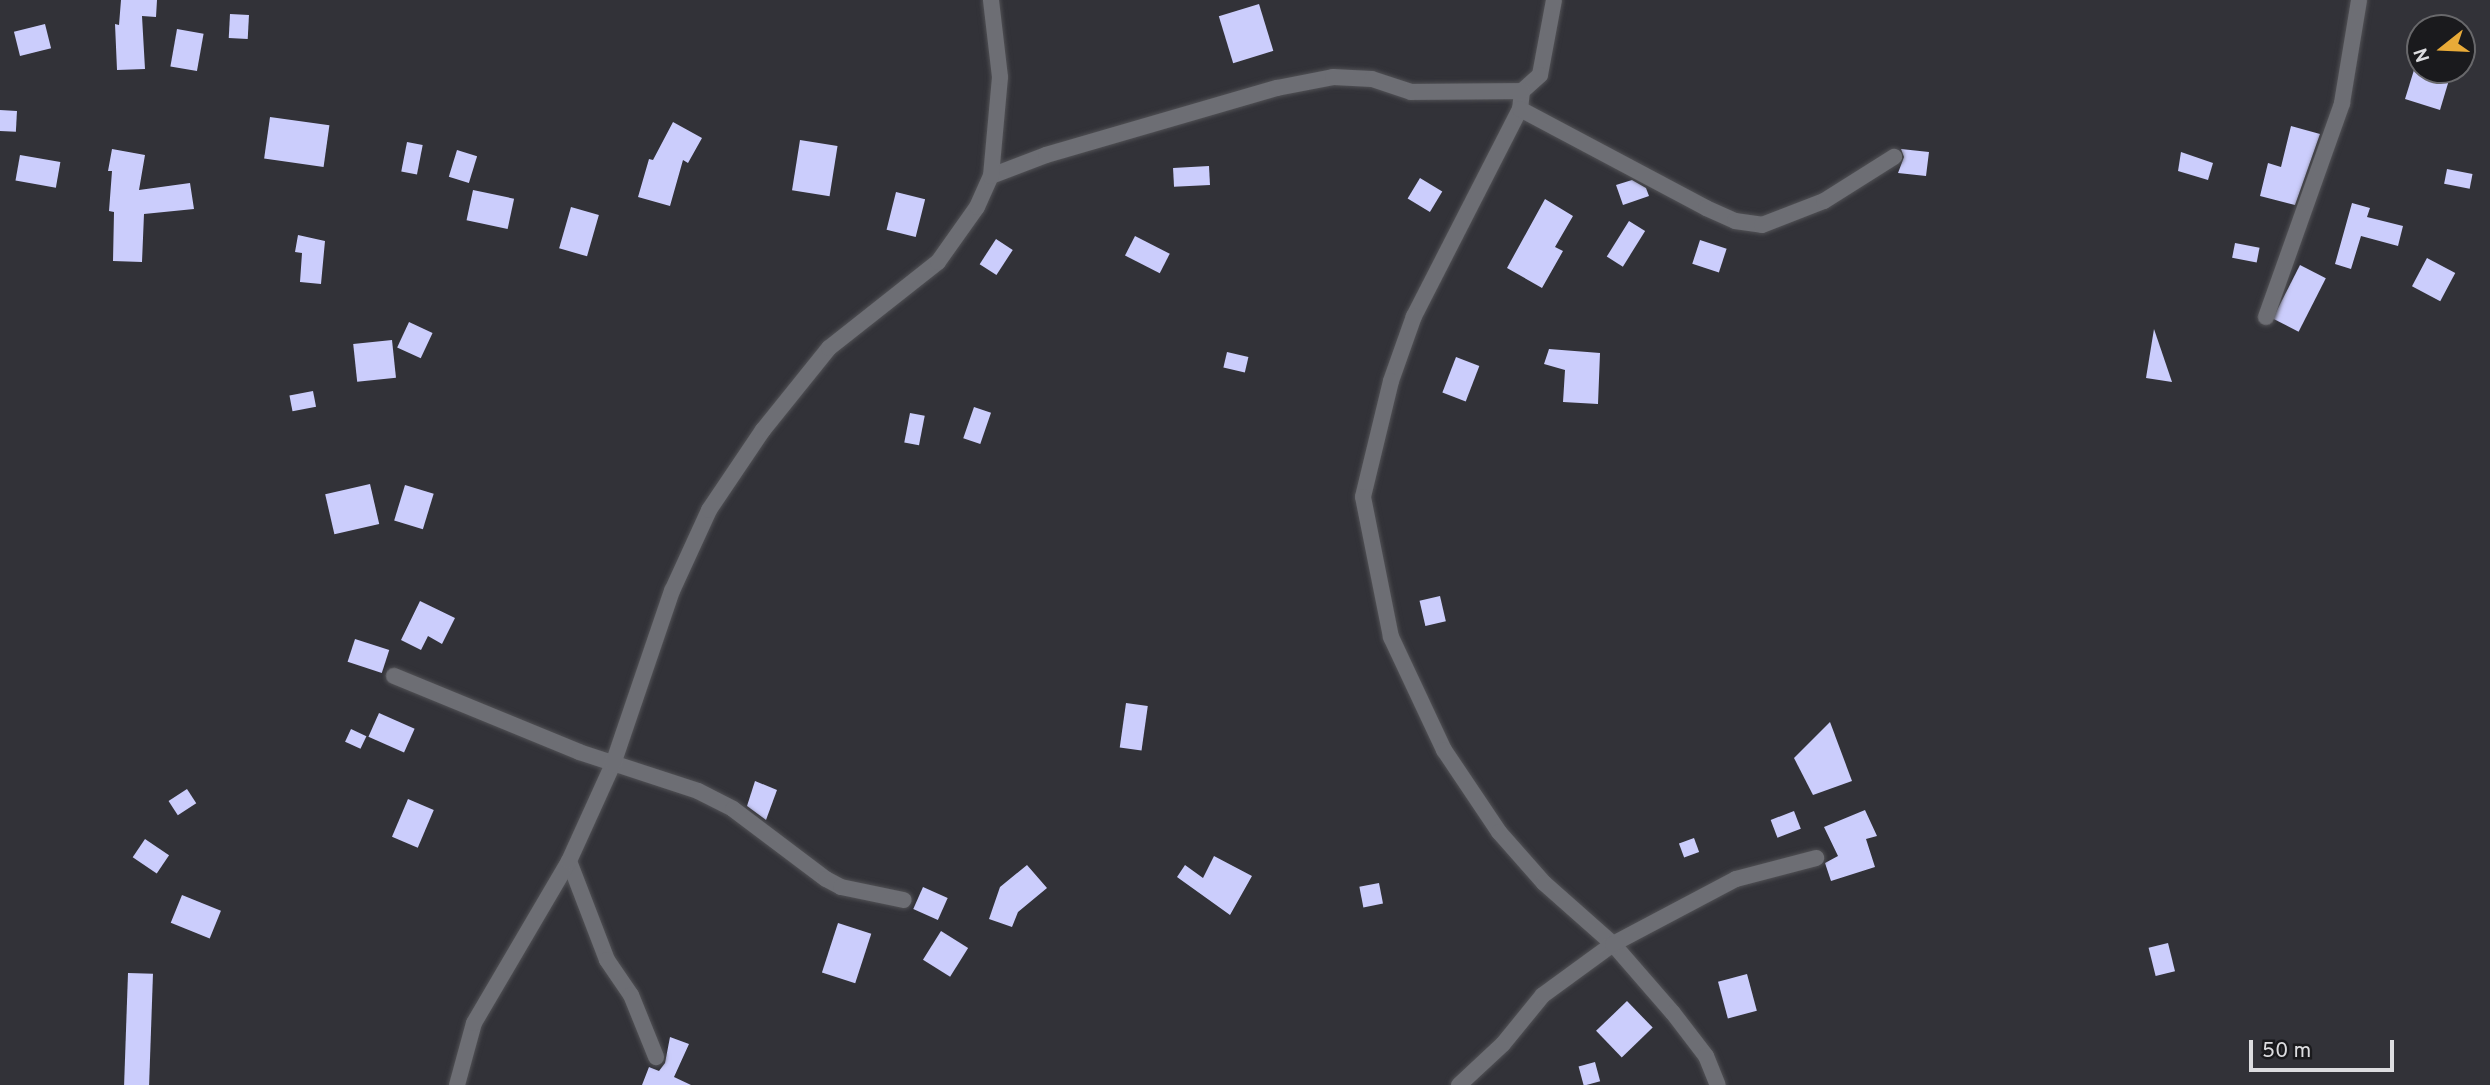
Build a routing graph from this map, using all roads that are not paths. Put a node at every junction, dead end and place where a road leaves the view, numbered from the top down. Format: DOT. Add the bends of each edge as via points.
graph roads {
  1 [pos="991,0"];
  2 [pos="1554,0"];
  3 [pos="2359,0"];
  4 [pos="1522,91"];
  5 [pos="1520,109"];
  6 [pos="1894,158"];
  7 [pos="991,176"];
  8 [pos="2266,317"];
  9 [pos="394,676"];
  10 [pos="613,764"];
  11 [pos="1815,858"];
  12 [pos="569,861"];
  13 [pos="904,900"];
  14 [pos="1613,944"];
  15 [pos="656,1057"];
  16 [pos="457,1085"];
  17 [pos="1459,1085"];
  18 [pos="1718,1085"];
  1 -- 7 [label="street" via="1000,77"];
  2 -- 4 [label="street" via="1540,75"];
  3 -- 8 [label="street" via="2342,103"];
  4 -- 5 [label="street"];
  4 -- 7 [label="street" via="1412,92 1372,79 1333,77 1277,88 1046,155"];
  5 -- 6 [label="street" via="1706,208 1735,221 1762,225 1824,201"];
  5 -- 14 [label="street" via="1414,316 1391,381 1363,498 1391,636 1444,750 1499,832 1544,883"];
  7 -- 10 [label="street" via="967,226 938,262 829,348 734,469 689,547"];
  9 -- 10 [label="street"];
  10 -- 12 [label="street"];
  10 -- 13 [label="street" via="698,792 733,809 841,887"];
  11 -- 14 [label="street" via="1736,879"];
  12 -- 15 [label="street" via="607,960 631,995"];
  12 -- 16 [label="street" via="474,1023"];
  14 -- 17 [label="street" via="1544,995 1503,1044"];
  14 -- 18 [label="street" via="1706,1056"];
}
